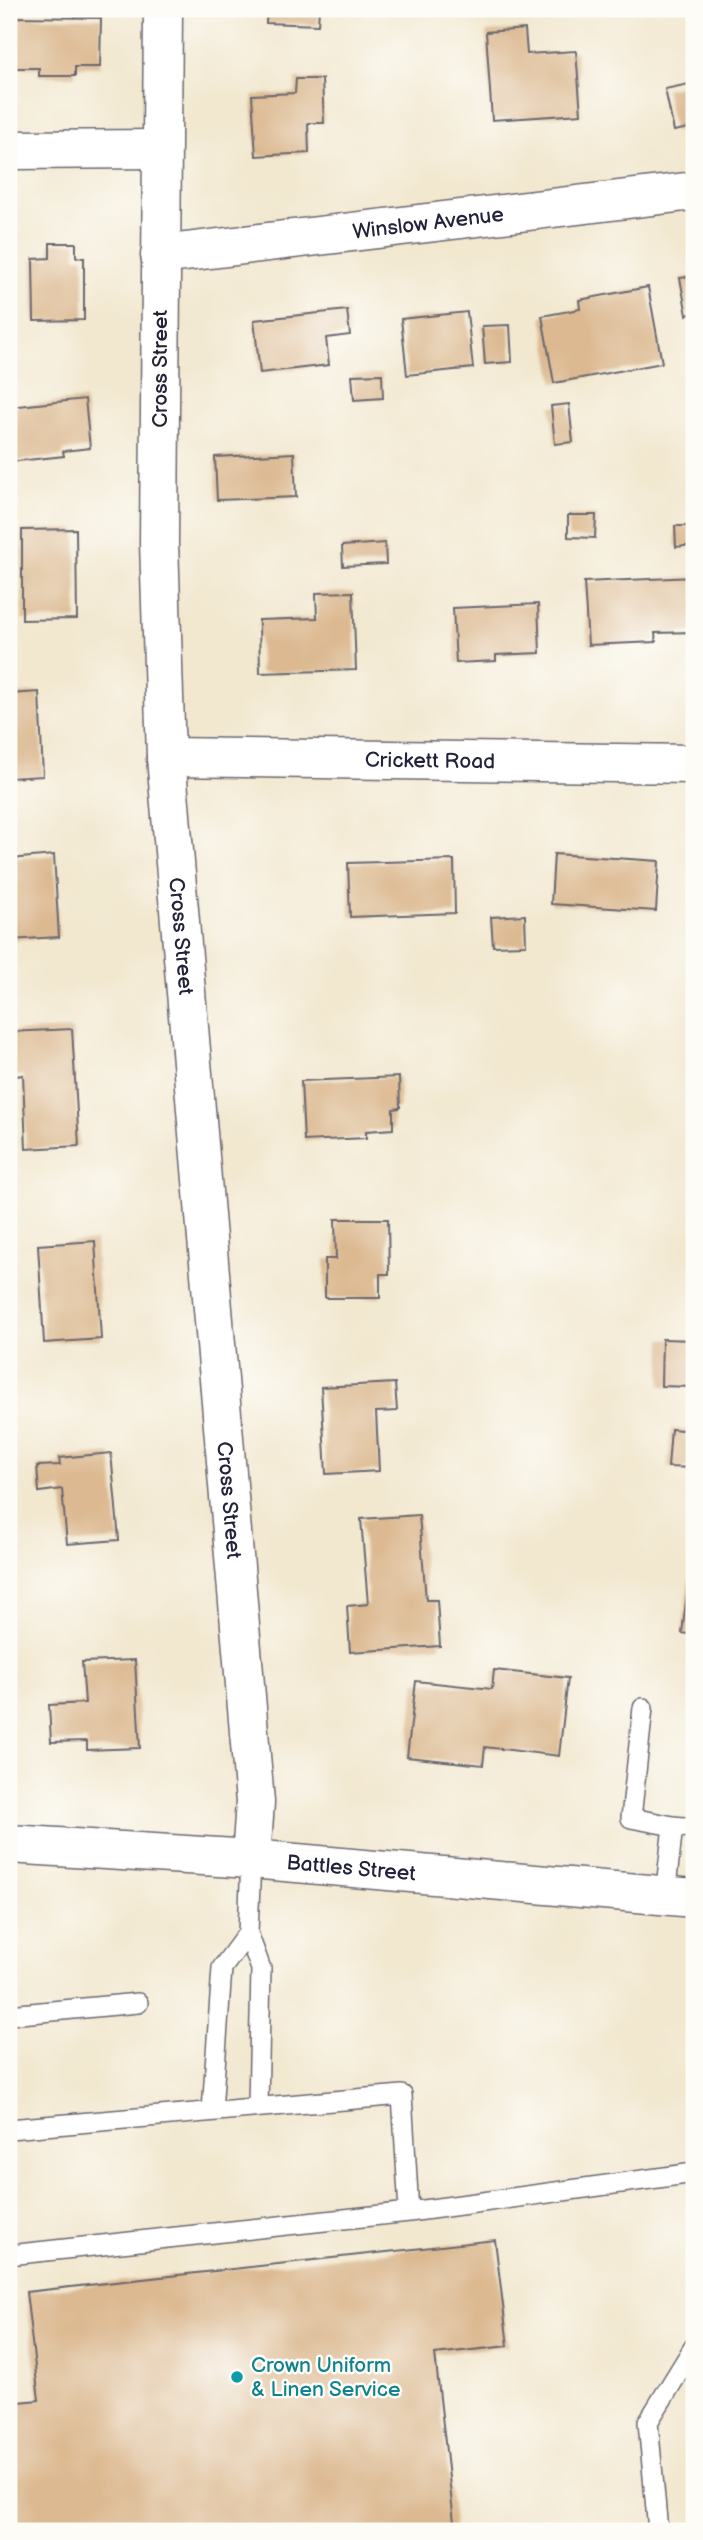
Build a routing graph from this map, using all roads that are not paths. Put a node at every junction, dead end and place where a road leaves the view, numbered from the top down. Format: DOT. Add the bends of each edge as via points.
graph roads {
  1 [pos="163,9"];
  2 [pos="161,149"];
  3 [pos="9,150"];
  4 [pos="694,191"];
  5 [pos="160,255"];
  6 [pos="166,757"];
  7 [pos="694,764"];
  8 [pos="643,1708"];
  9 [pos="673,1826"];
  10 [pos="694,1828"];
  11 [pos="9,1844"];
  12 [pos="251,1859"];
  13 [pos="679,1897"];
  14 [pos="247,1933"];
  15 [pos="138,2003"];
  16 [pos="9,2015"];
  17 [pos="258,2106"];
  18 [pos="212,2111"];
  19 [pos="9,2129"];
  20 [pos="694,2174"];
  21 [pos="409,2212"];
  22 [pos="9,2255"];
  23 [pos="694,2347"];
  24 [pos="658,2531"];
  1 -- 2 [label="street, Cross Street"];
  2 -- 3 [label="street"];
  2 -- 5 [label="street, Cross Street"];
  4 -- 5 [label="street, Winslow Avenue"];
  5 -- 6 [label="street, Cross Street" via="159,541"];
  6 -- 7 [label="street, Crickett Road"];
  6 -- 12 [label="street, Cross Street" via="255,1801"];
  8 -- 9 [label="lane" via="631,1818"];
  9 -- 10 [label="lane"];
  9 -- 13 [label="lane"];
  11 -- 12 [label="street, Battles Street"];
  12 -- 13 [label="street, Battles Street"];
  12 -- 14 [label="lane"];
  14 -- 17 [label="lane" via="261,1969"];
  14 -- 18 [label="lane" via="222,1968"];
  15 -- 16 [label="lane"];
  17 -- 18 [label="lane"];
  17 -- 21 [label="lane" via="402,2095"];
  18 -- 19 [label="lane"];
  20 -- 21 [label="lane"];
  21 -- 22 [label="lane"];
  23 -- 24 [label="lane" via="648,2422"];
}
